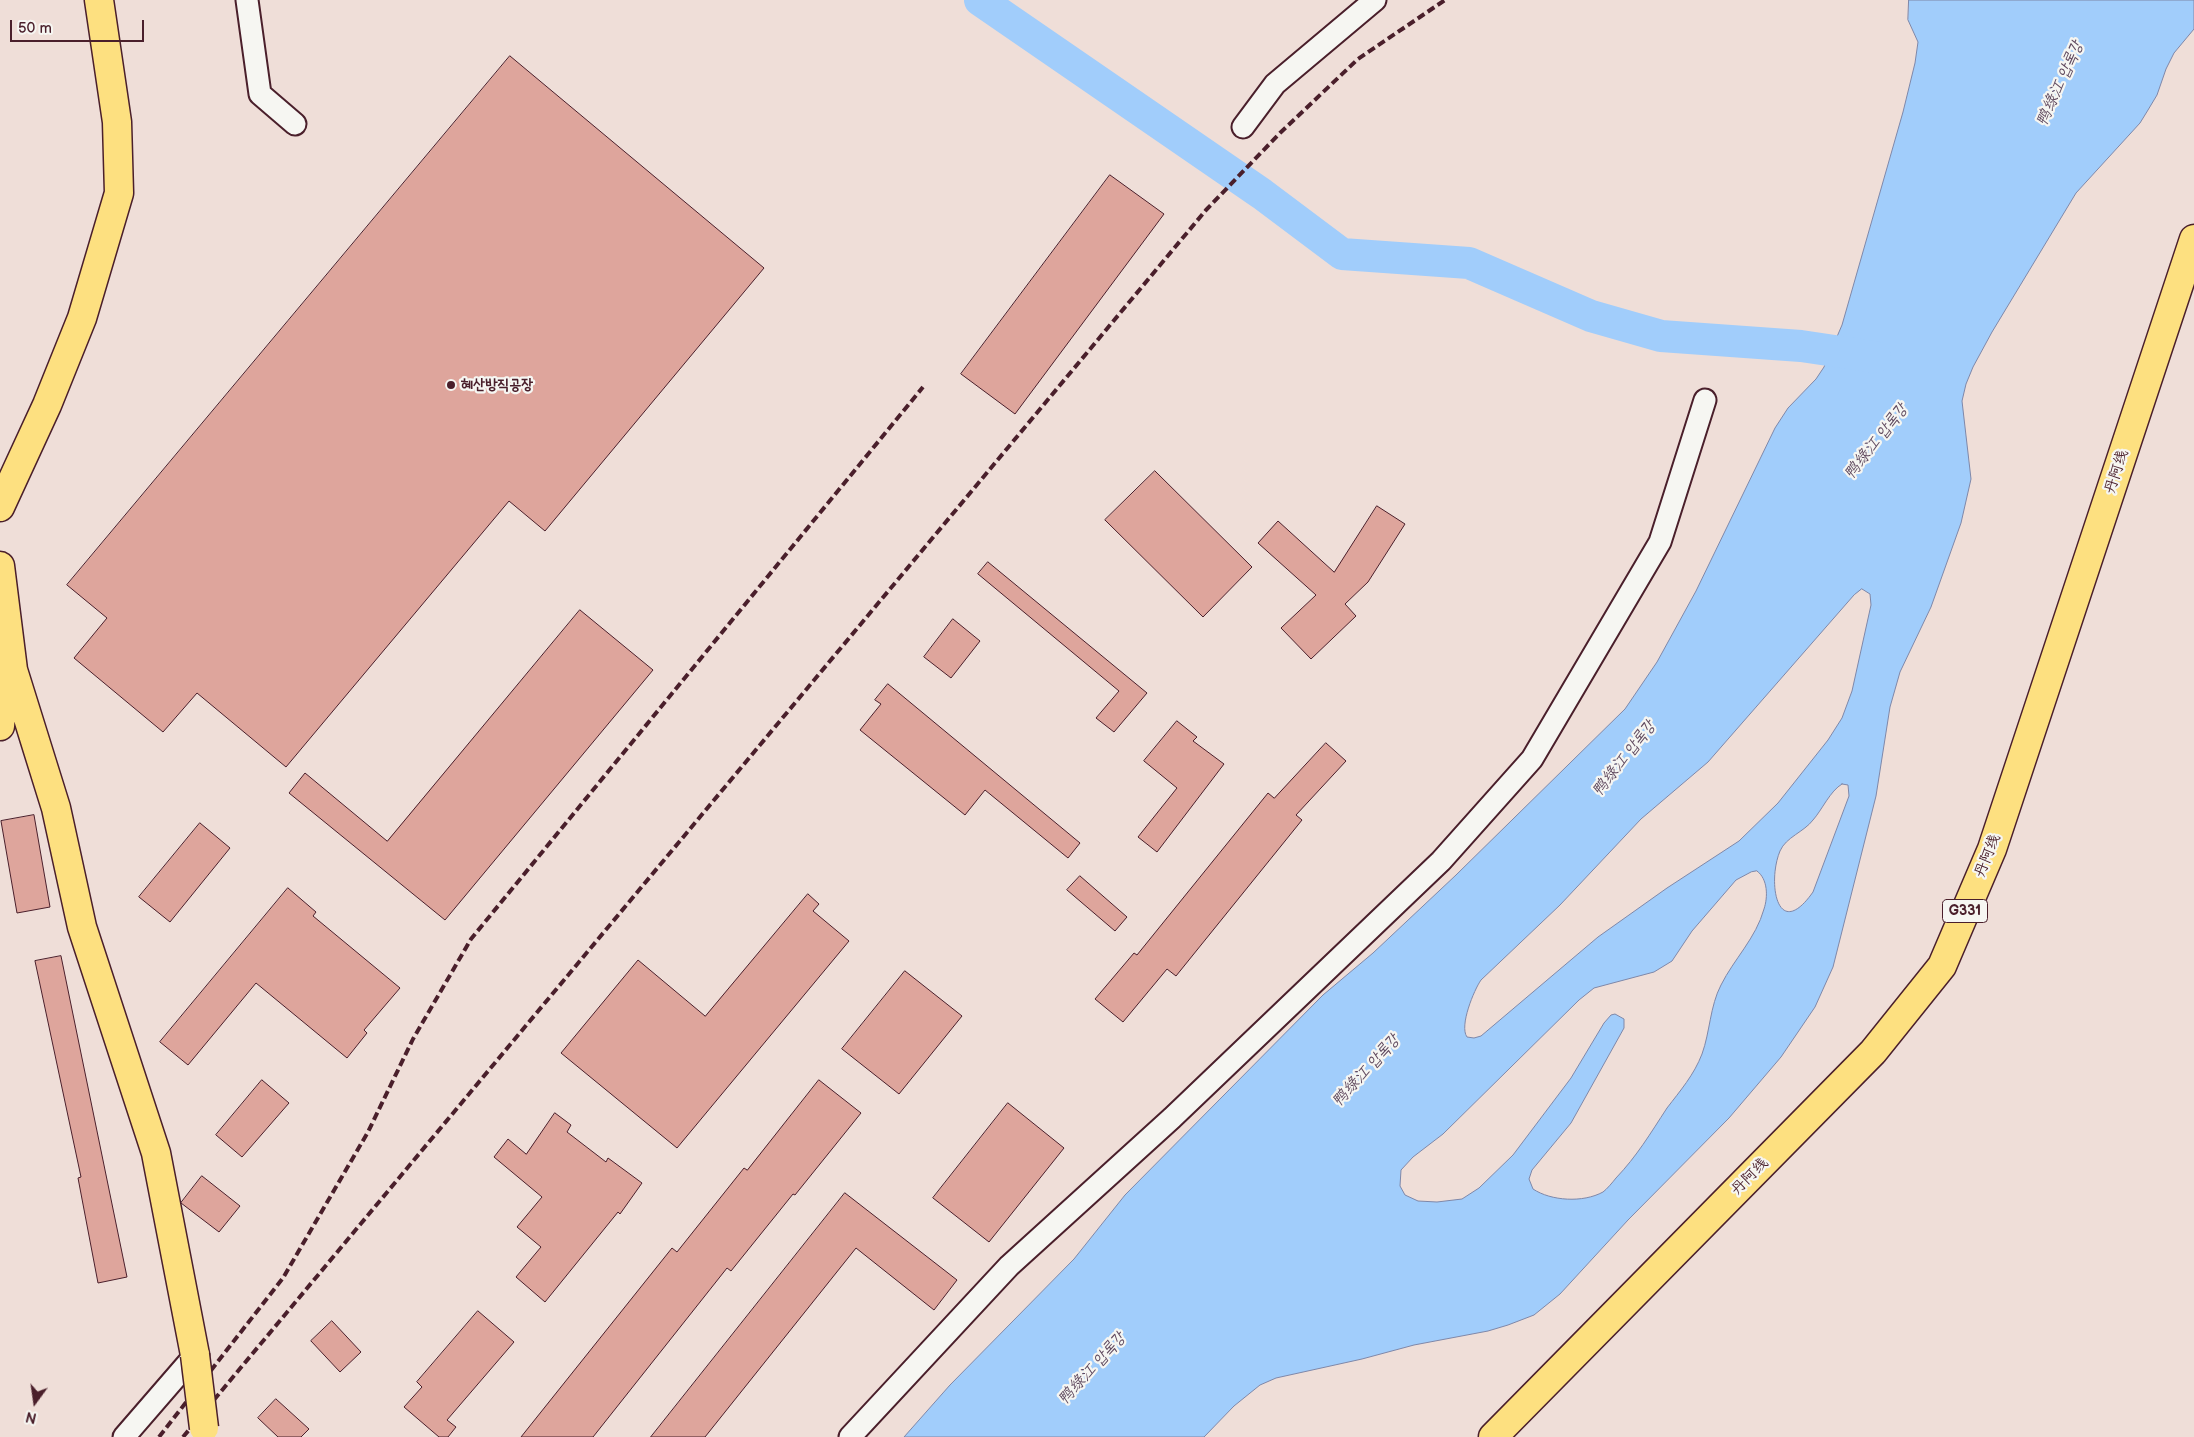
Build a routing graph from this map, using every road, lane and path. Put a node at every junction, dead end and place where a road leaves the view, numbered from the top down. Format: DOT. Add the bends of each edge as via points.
graph roads {
  1 [pos="99,0"];
  2 [pos="247,0"];
  3 [pos="1375,0"];
  4 [pos="295,124"];
  5 [pos="1242,127"];
  6 [pos="2194,239"];
  7 [pos="1705,400"];
  8 [pos="0,507"];
  9 [pos="0,566"];
  10 [pos="13,670"];
  11 [pos="0,726"];
  12 [pos="195,1355"];
  13 [pos="205,1433"];
  14 [pos="124,1437"];
  15 [pos="850,1437"];
  16 [pos="1493,1437"];
  1 -- 8 [label="main road" via="117,122 119,193 82,318 47,405"];
  2 -- 4 [label="street" via="260,94"];
  3 -- 5 [label="street" via="1275,84"];
  6 -- 16 [label="main road, 丹阿线 / G331" via="1992,849 1942,966 1873,1052"];
  7 -- 15 [label="street" via="1660,542 1532,759 1441,861 1172,1118 1009,1266"];
  9 -- 10 [label="main road"];
  10 -- 11 [label="main road" via="4,681"];
  10 -- 12 [label="main road" via="56,808 82,927 156,1153"];
  12 -- 13 [label="main road, bridge"];
  12 -- 14 [label="street"];
}
